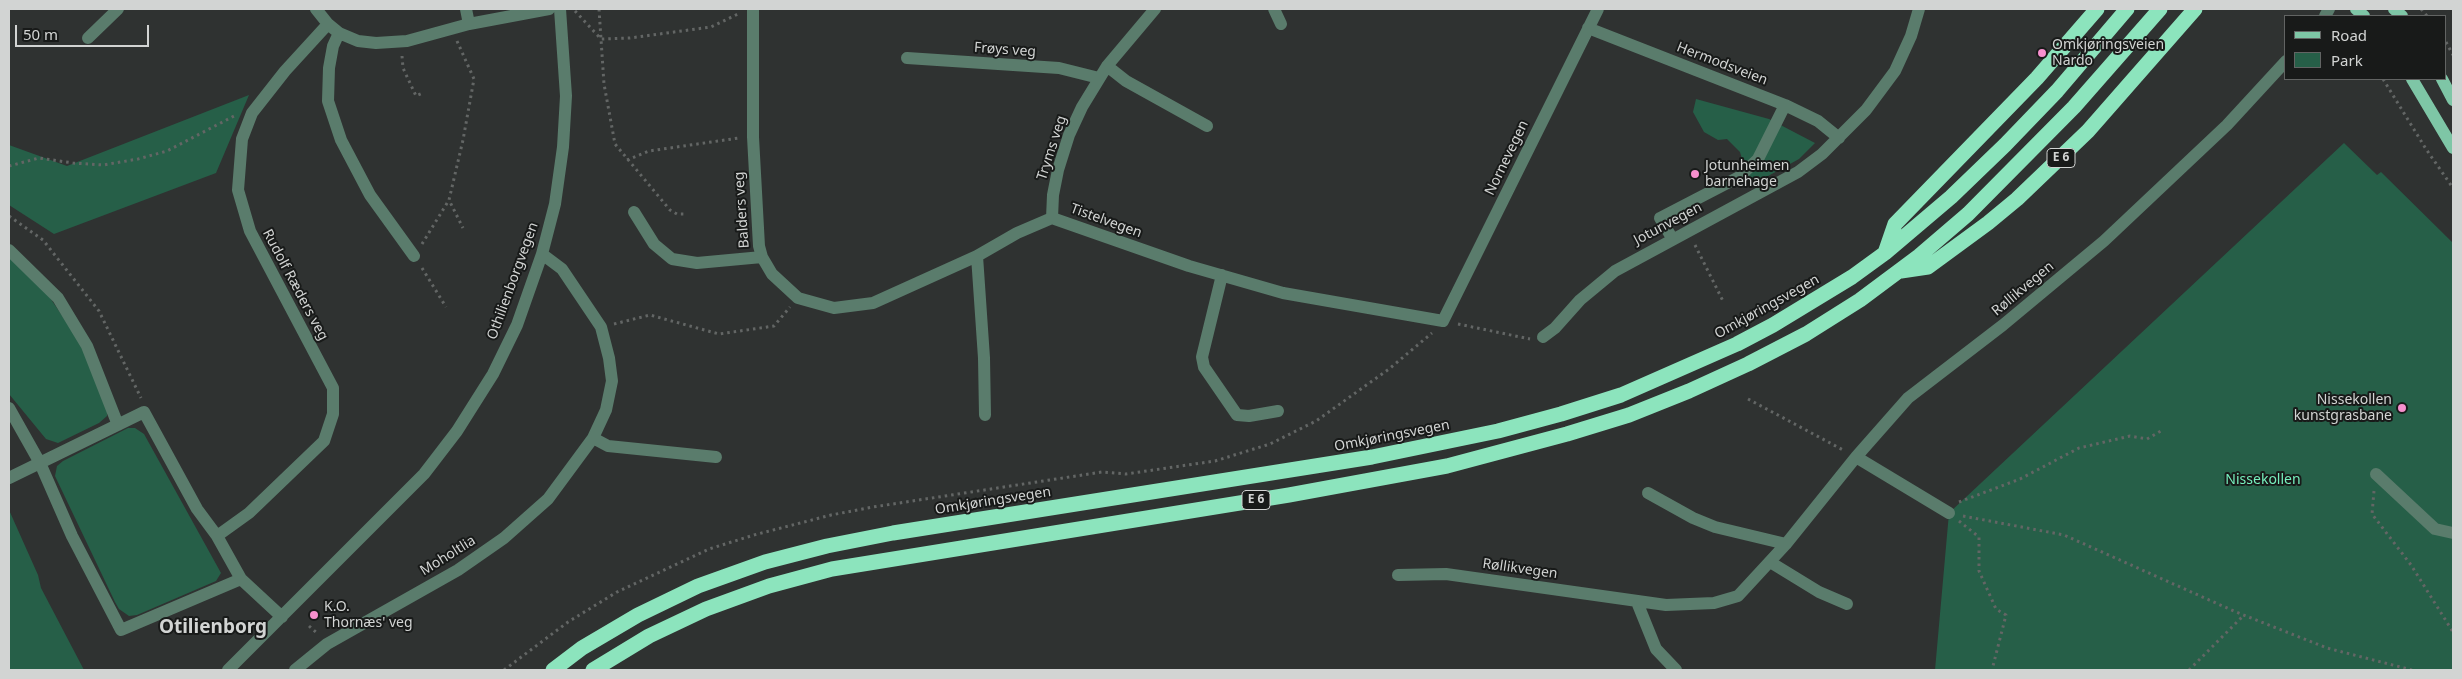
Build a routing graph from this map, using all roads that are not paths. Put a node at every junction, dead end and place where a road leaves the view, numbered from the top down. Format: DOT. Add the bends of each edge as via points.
graph roads {
  1 [pos="118,9"];
  2 [pos="316,9"];
  3 [pos="466,9"];
  4 [pos="549,9"];
  5 [pos="560,9"];
  6 [pos="1155,9"];
  7 [pos="1274,9"];
  8 [pos="1598,9"];
  9 [pos="1919,9"];
  10 [pos="2097,9"];
  11 [pos="2128,9"];
  12 [pos="2160,9"];
  13 [pos="2195,9"];
  14 [pos="748,11"];
  15 [pos="328,24"];
  16 [pos="469,24"];
  17 [pos="1281,24"];
  18 [pos="1588,28"];
  19 [pos="339,32"];
  20 [pos="88,38"];
  21 [pos="907,58"];
  22 [pos="2284,63"];
  23 [pos="1107,66"];
  24 [pos="1099,78"];
  25 [pos="2413,80"];
  26 [pos="2443,80"];
  27 [pos="2453,100"];
  28 [pos="1785,105"];
  29 [pos="1207,126"];
  30 [pos="1839,138"];
  31 [pos="2453,148"];
  32 [pos="634,212"];
  33 [pos="1052,218"];
  34 [pos="1672,238"];
  35 [pos="9,250"];
  36 [pos="1885,253"];
  37 [pos="542,254"];
  38 [pos="414,256"];
  39 [pos="977,256"];
  40 [pos="762,257"];
  41 [pos="1899,272"];
  42 [pos="1222,276"];
  43 [pos="1448,322"];
  44 [pos="1543,337"];
  45 [pos="9,408"];
  46 [pos="1278,411"];
  47 [pos="985,416"];
  48 [pos="118,425"];
  49 [pos="593,438"];
  50 [pos="1856,457"];
  51 [pos="716,458"];
  52 [pos="40,463"];
  53 [pos="2376,474"];
  54 [pos="9,478"];
  55 [pos="1648,493"];
  56 [pos="1949,513"];
  57 [pos="2453,532"];
  58 [pos="217,536"];
  59 [pos="1786,544"];
  60 [pos="1770,562"];
  61 [pos="1398,575"];
  62 [pos="241,579"];
  63 [pos="1638,602"];
  64 [pos="1847,604"];
  65 [pos="282,616"];
  66 [pos="228,670"];
  67 [pos="295,670"];
  68 [pos="553,670"];
  69 [pos="593,670"];
  70 [pos="1676,670"];
  1 -- 20 [label="street"];
  2 -- 15 [label="street"];
  3 -- 16 [label="street"];
  4 -- 16 [label="street"];
  5 -- 37 [label="street, Othilienborgvegen" via="566,96 564,147 555,204"];
  6 -- 23 [label="street, Tryms veg"];
  7 -- 17 [label="street"];
  8 -- 18 [label="street, Nornevegen"];
  9 -- 30 [label="street, Jotunvegen" via="1895,71 1866,110"];
  10 -- 36 [label="highway" via="2037,78 1895,224"];
  11 -- 36 [label="highway, Omkjøringsvegen / E 6" via="2005,145 1951,197"];
  12 -- 41 [label="highway, E 6" via="2019,164 1968,214"];
  13 -- 41 [label="highway, E 6" via="2088,131 2029,188 1928,267"];
  14 -- 40 [label="street, Balders veg" via="756,221"];
  15 -- 19 [label="street"];
  15 -- 58 [label="street, Rudolf Ræders veg" via="252,113 242,139 238,190 250,231 332,388 333,414 324,441 249,513"];
  16 -- 19 [label="street" via="394,43 358,41"];
  18 -- 28 [label="street, Hermodsveien"];
  18 -- 43 [label="street, Nornevegen"];
  19 -- 38 [label="street" via="329,68 328,101 341,140 370,195"];
  21 -- 24 [label="street, Frøys veg" via="1058,68"];
  22 -- 50 [label="street, Røllikvegen" via="2228,125 2104,241 2004,325 1908,398"];
  23 -- 24 [label="street, Tryms veg"];
  23 -- 29 [label="street" via="1126,81"];
  24 -- 33 [label="street, Tryms veg" via="1069,135 1058,170"];
  25 -- 31 [label="main road"];
  26 -- 27 [label="main road"];
  28 -- 30 [label="street, Hermodsveien" via="1818,121"];
  28 -- 34 [label="street" via="1758,159 1739,177 1660,218"];
  30 -- 34 [label="street, Jotunvegen" via="1798,172"];
  32 -- 40 [label="street, Balders veg" via="654,244 672,259 697,263"];
  33 -- 39 [label="street, Tistelvegen"];
  33 -- 42 [label="street, Tistelvegen"];
  34 -- 44 [label="street, Jotunvegen" via="1600,282 1550,334"];
  35 -- 48 [label="street" via="58,298 87,346"];
  36 -- 68 [label="highway, Omkjøringsvegen / E 6" via="1804,307 1737,344 1621,395 1561,414 1498,431 1372,457 826,546 765,562 698,586 638,614"];
  37 -- 49 [label="street, Moholtlia" via="562,269 601,327 612,381 606,410"];
  37 -- 65 [label="street, Othilienborgvegen" via="516,325 493,374 457,431 424,474"];
  39 -- 40 [label="street, Tistelvegen" via="873,303 834,308 798,298 772,274"];
  39 -- 47 [label="street"];
  41 -- 69 [label="highway, E 6" via="1833,317 1748,364 1629,415 1567,434 1475,459 1376,480 832,569 769,586 706,609 649,636"];
  42 -- 43 [label="street, Tistelvegen" via="1284,293"];
  42 -- 46 [label="street" via="1202,357 1204,367 1237,414 1249,416"];
  45 -- 52 [label="street"];
  48 -- 52 [label="street"];
  48 -- 58 [label="street" via="144,412 197,509"];
  49 -- 51 [label="street" via="608,446"];
  49 -- 67 [label="street, Moholtlia" via="548,499 504,538 458,570 327,644"];
  50 -- 56 [label="street"];
  50 -- 59 [label="street, Røllikvegen"];
  52 -- 54 [label="street"];
  52 -- 62 [label="street" via="72,536 121,630"];
  53 -- 57 [label="street" via="2435,529"];
  55 -- 59 [label="street" via="1715,527"];
  58 -- 62 [label="street"];
  59 -- 60 [label="street, Røllikvegen"];
  60 -- 63 [label="street, Røllikvegen" via="1738,596 1714,603 1666,605"];
  60 -- 64 [label="street" via="1819,592"];
  61 -- 63 [label="street, Røllikvegen" via="1446,574"];
  62 -- 65 [label="street"];
  63 -- 70 [label="street" via="1656,649"];
  65 -- 66 [label="street, Othilienborgvegen"];
}
